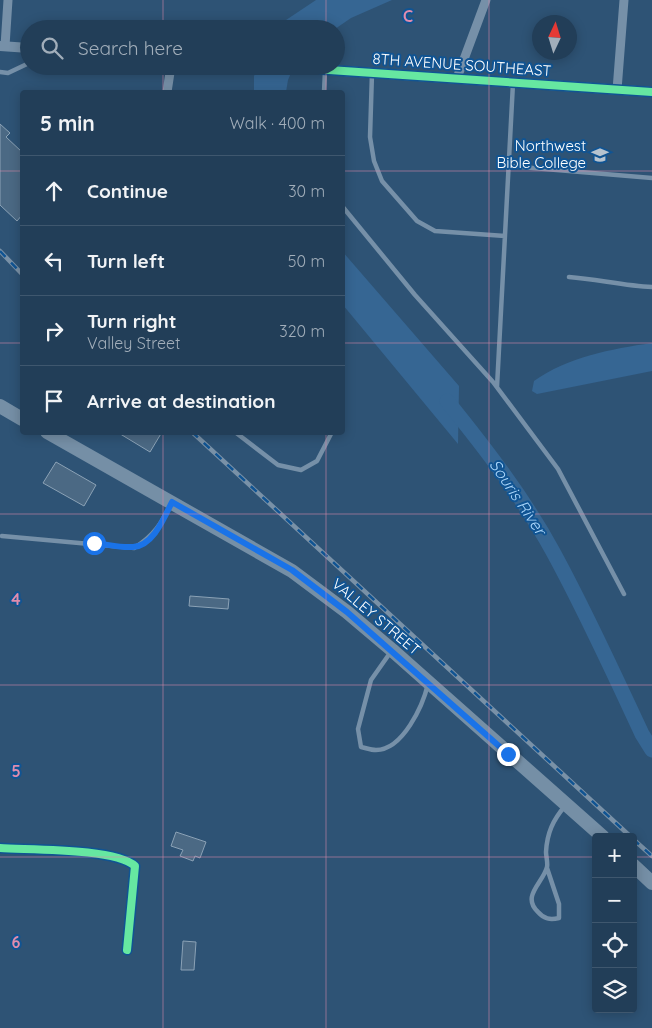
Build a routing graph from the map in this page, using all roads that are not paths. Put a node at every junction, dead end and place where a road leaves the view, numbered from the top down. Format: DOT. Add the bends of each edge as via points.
graph roads {
  1 [pos="8,0"];
  2 [pos="486,0"];
  3 [pos="624,0"];
  4 [pos="2,46"];
  5 [pos="20,47"];
  6 [pos="20,67"];
  7 [pos="345,70"];
  8 [pos="0,72"];
  9 [pos="372,72"];
  10 [pos="169,75"];
  11 [pos="325,75"];
  12 [pos="457,78"];
  13 [pos="513,83"];
  14 [pos="166,90"];
  15 [pos="324,90"];
  16 [pos="617,90"];
  17 [pos="652,92"];
  18 [pos="509,166"];
  19 [pos="652,178"];
  20 [pos="345,210"];
  21 [pos="504,236"];
  22 [pos="569,277"];
  23 [pos="652,287"];
  24 [pos="497,386"];
  25 [pos="0,406"];
  26 [pos="20,418"];
  27 [pos="52,435"];
  28 [pos="239,435"];
  29 [pos="330,435"];
  30 [pos="172,502"];
  31 [pos="2,536"];
  32 [pos="624,594"];
  33 [pos="392,650"];
  34 [pos="428,683"];
  35 [pos="566,805"];
  36 [pos="598,833"];
  37 [pos="0,848"];
  38 [pos="547,868"];
  39 [pos="637,869"];
  40 [pos="652,883"];
  41 [pos="127,950"];
  1 -- 4 [label="street"];
  2 -- 12 [label="street"];
  3 -- 16 [label="street"];
  4 -- 5 [label="street"];
  6 -- 8 [label="lane" via="8,73"];
  7 -- 9 [label="street, 8TH AVENUE SOUTHEAST"];
  9 -- 12 [label="street, 8TH AVENUE SOUTHEAST"];
  9 -- 21 [label="lane" via="370,137 382,181 417,221 435,231"];
  10 -- 14 [label="street"];
  11 -- 15 [label="lane"];
  12 -- 13 [label="street, 8TH AVENUE SOUTHEAST"];
  13 -- 16 [label="street, 8TH AVENUE SOUTHEAST"];
  13 -- 18 [label="lane"];
  16 -- 17 [label="street, 8TH AVENUE SOUTHEAST"];
  18 -- 19 [label="lane"];
  18 -- 21 [label="lane"];
  20 -- 24 [label="lane" via="414,295"];
  21 -- 24 [label="lane"];
  22 -- 23 [label="lane" via="621,286"];
  24 -- 32 [label="lane" via="558,469"];
  25 -- 26 [label="main road"];
  27 -- 30 [label="main road, VALLEY STREET"];
  28 -- 29 [label="lane" via="278,465 301,470 317,462"];
  30 -- 31 [label="lane" via="160,527 148,540 134,548"];
  30 -- 33 [label="main road, VALLEY STREET" via="292,570"];
  33 -- 34 [label="main road, VALLEY STREET"];
  33 -- 34 [label="lane" via="371,680 358,729 360,748 378,750 400,738 422,706"];
  34 -- 35 [label="main road, VALLEY STREET"];
  35 -- 36 [label="main road, VALLEY STREET"];
  35 -- 38 [label="lane" via="547,839"];
  37 -- 41 [label="street" via="91,853 128,860 135,866"];
  38 -- 38 [label="lane" via="531,900 540,915 554,919 559,918 559,904"];
  39 -- 40 [label="main road"];
}
